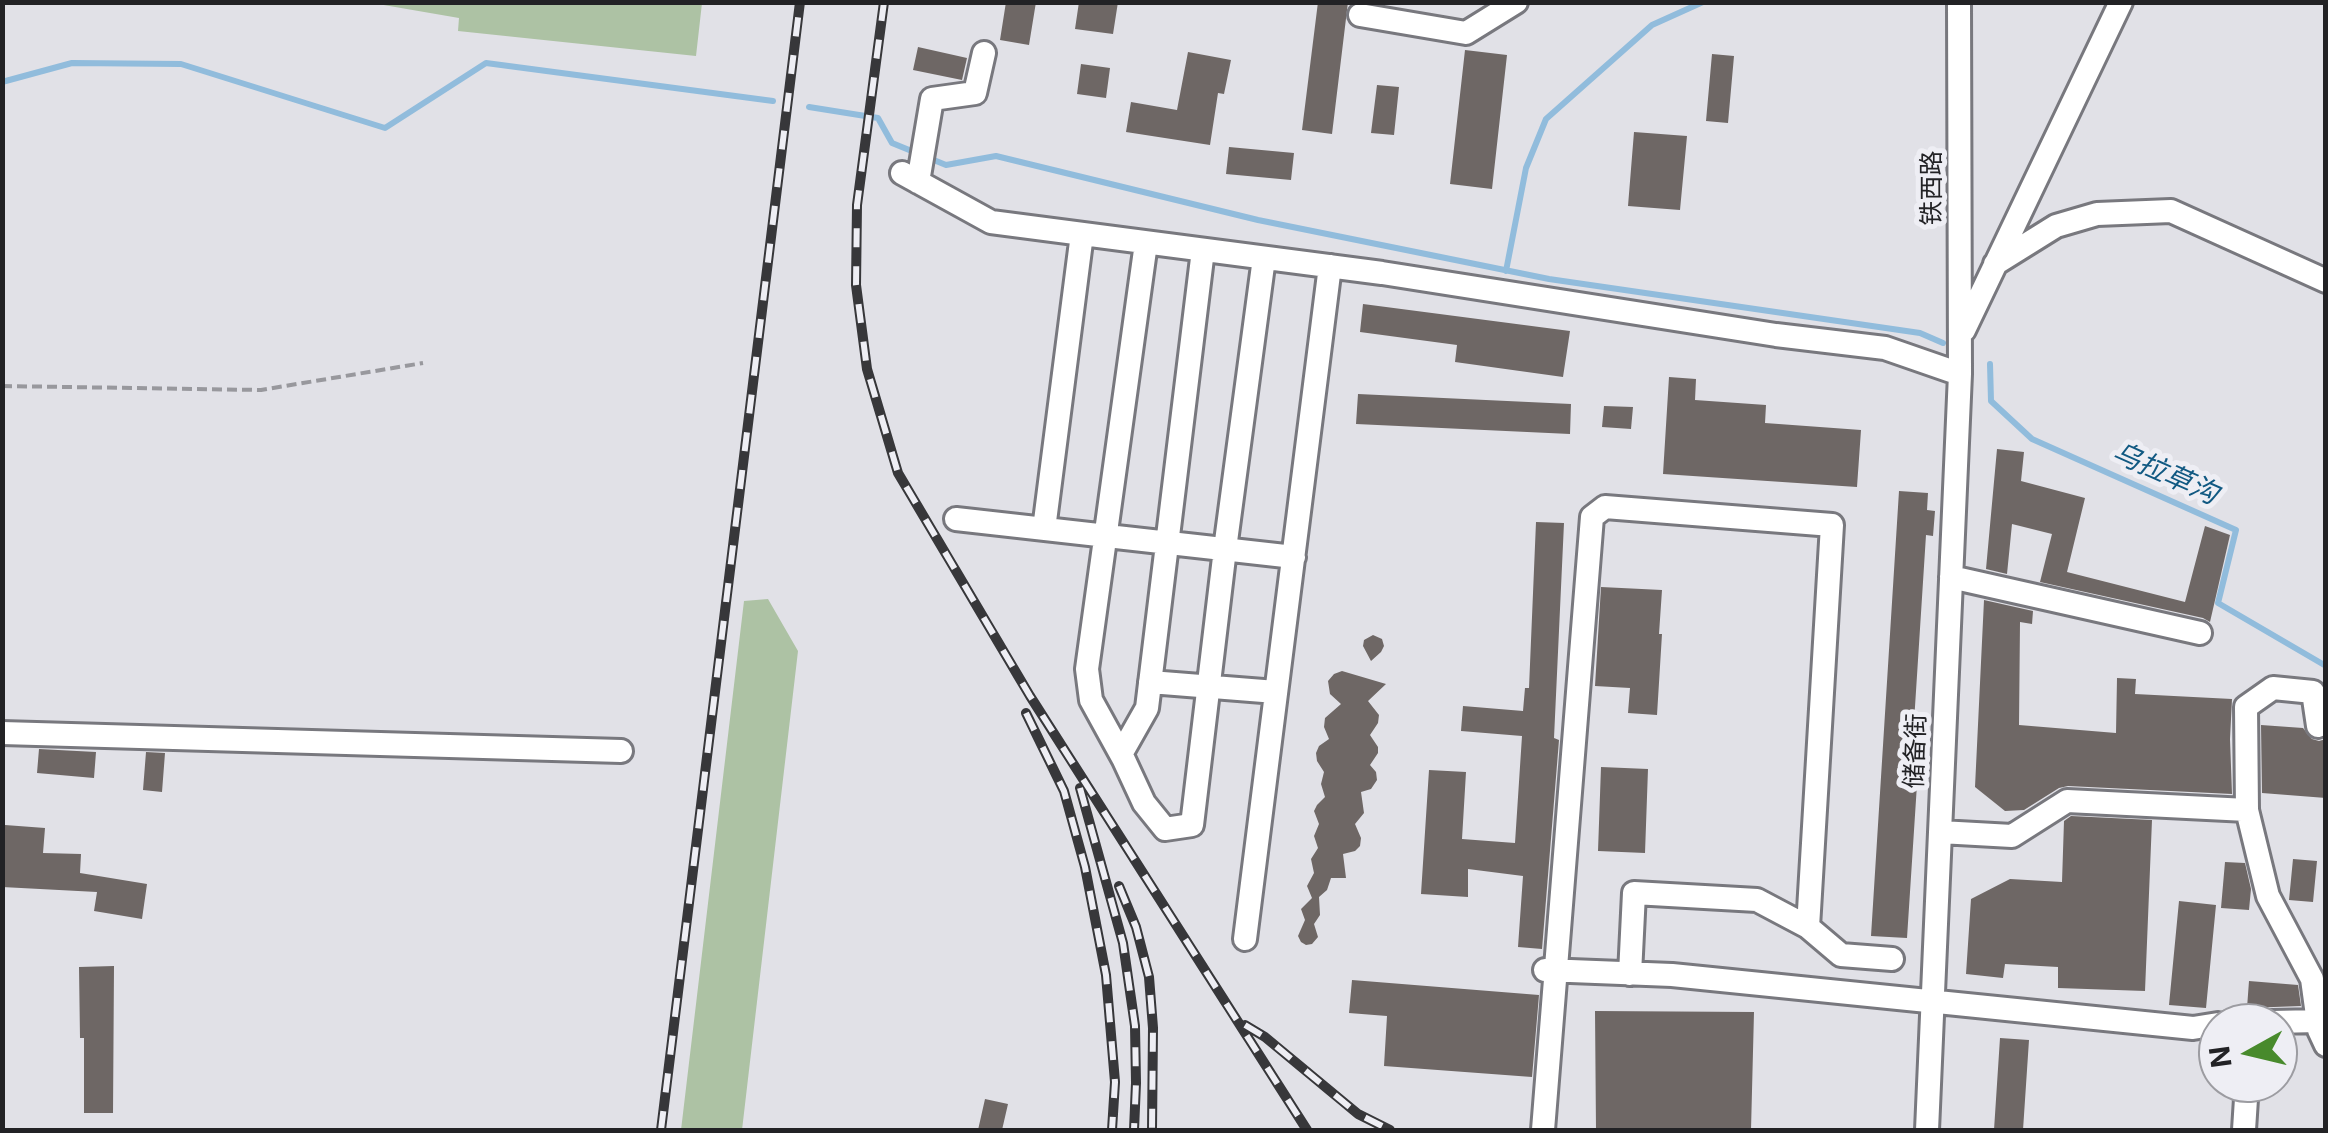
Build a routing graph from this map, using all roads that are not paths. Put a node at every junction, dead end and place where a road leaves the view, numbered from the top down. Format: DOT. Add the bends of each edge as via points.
graph roads {
  1 [pos="1516,2"];
  2 [pos="1959,2"];
  3 [pos="2121,2"];
  4 [pos="1360,15"];
  5 [pos="984,54"];
  6 [pos="1082,234"];
  7 [pos="1146,242"];
  8 [pos="1202,250"];
  9 [pos="1264,258"];
  10 [pos="1995,264"];
  11 [pos="1330,266"];
  12 [pos="2326,281"];
  13 [pos="1960,337"];
  14 [pos="1960,374"];
  15 [pos="956,518"];
  16 [pos="1044,528"];
  17 [pos="1106,536"];
  18 [pos="1167,542"];
  19 [pos="1225,549"];
  20 [pos="1294,556"];
  21 [pos="1951,577"];
  22 [pos="2200,633"];
  23 [pos="1150,682"];
  24 [pos="1208,686"];
  25 [pos="1276,692"];
  26 [pos="2318,726"];
  27 [pos="2,733"];
  28 [pos="622,751"];
  29 [pos="1121,754"];
  30 [pos="2248,810"];
  31 [pos="1940,832"];
  32 [pos="1808,927"];
  33 [pos="1245,940"];
  34 [pos="1892,958"];
  35 [pos="1549,970"];
  36 [pos="1630,974"];
  37 [pos="1932,1002"];
  38 [pos="2318,1021"];
  39 [pos="2298,1022"];
  40 [pos="2198,1027"];
  41 [pos="2326,1045"];
  42 [pos="2245,1103"];
  43 [pos="1543,1130"];
  44 [pos="1927,1130"];
  45 [pos="2244,1130"];
  1 -- 4 [label="street" via="1466,33"];
  2 -- 13 [label="street, 铁西路"];
  3 -- 10 [label="street"];
  5 -- 6 [label="street" via="975,92 932,98 914,174 991,222"];
  6 -- 7 [label="street"];
  6 -- 16 [label="street"];
  7 -- 8 [label="street"];
  7 -- 17 [label="street"];
  8 -- 9 [label="street"];
  8 -- 18 [label="street"];
  9 -- 11 [label="street"];
  9 -- 19 [label="street"];
  10 -- 12 [label="street" via="2056,226 2097,214 2171,211"];
  10 -- 13 [label="street"];
  11 -- 14 [label="street" via="1886,348"];
  11 -- 20 [label="street"];
  13 -- 14 [label="street, 铁西路"];
  14 -- 21 [label="street, 储备街"];
  15 -- 16 [label="street"];
  16 -- 17 [label="street"];
  17 -- 18 [label="street"];
  17 -- 29 [label="street" via="1087,669 1091,700"];
  18 -- 19 [label="street"];
  18 -- 23 [label="street"];
  19 -- 20 [label="street"];
  19 -- 24 [label="street"];
  20 -- 25 [label="street"];
  21 -- 22 [label="street"];
  21 -- 31 [label="street, 储备街"];
  23 -- 24 [label="street"];
  23 -- 29 [label="street" via="1146,708"];
  24 -- 25 [label="street"];
  24 -- 29 [label="street" via="1192,825 1165,829 1144,804"];
  25 -- 33 [label="street"];
  26 -- 30 [label="street" via="2314,692 2273,688 2246,707"];
  27 -- 28 [label="street"];
  30 -- 31 [label="street" via="2068,802 2012,836"];
  30 -- 38 [label="street" via="2268,896 2312,979"];
  31 -- 37 [label="street, 储备街"];
  32 -- 34 [label="street" via="1841,955"];
  32 -- 35 [label="street" via="1832,525 1605,508 1592,517"];
  32 -- 36 [label="street" via="1756,900 1634,892"];
  35 -- 36 [label="street"];
  35 -- 43 [label="street"];
  36 -- 37 [label="street"];
  37 -- 40 [label="street"];
  37 -- 44 [label="street, 储备街"];
  38 -- 39 [label="street"];
  38 -- 41 [label="street"];
  42 -- 45 [label="street"];
}
